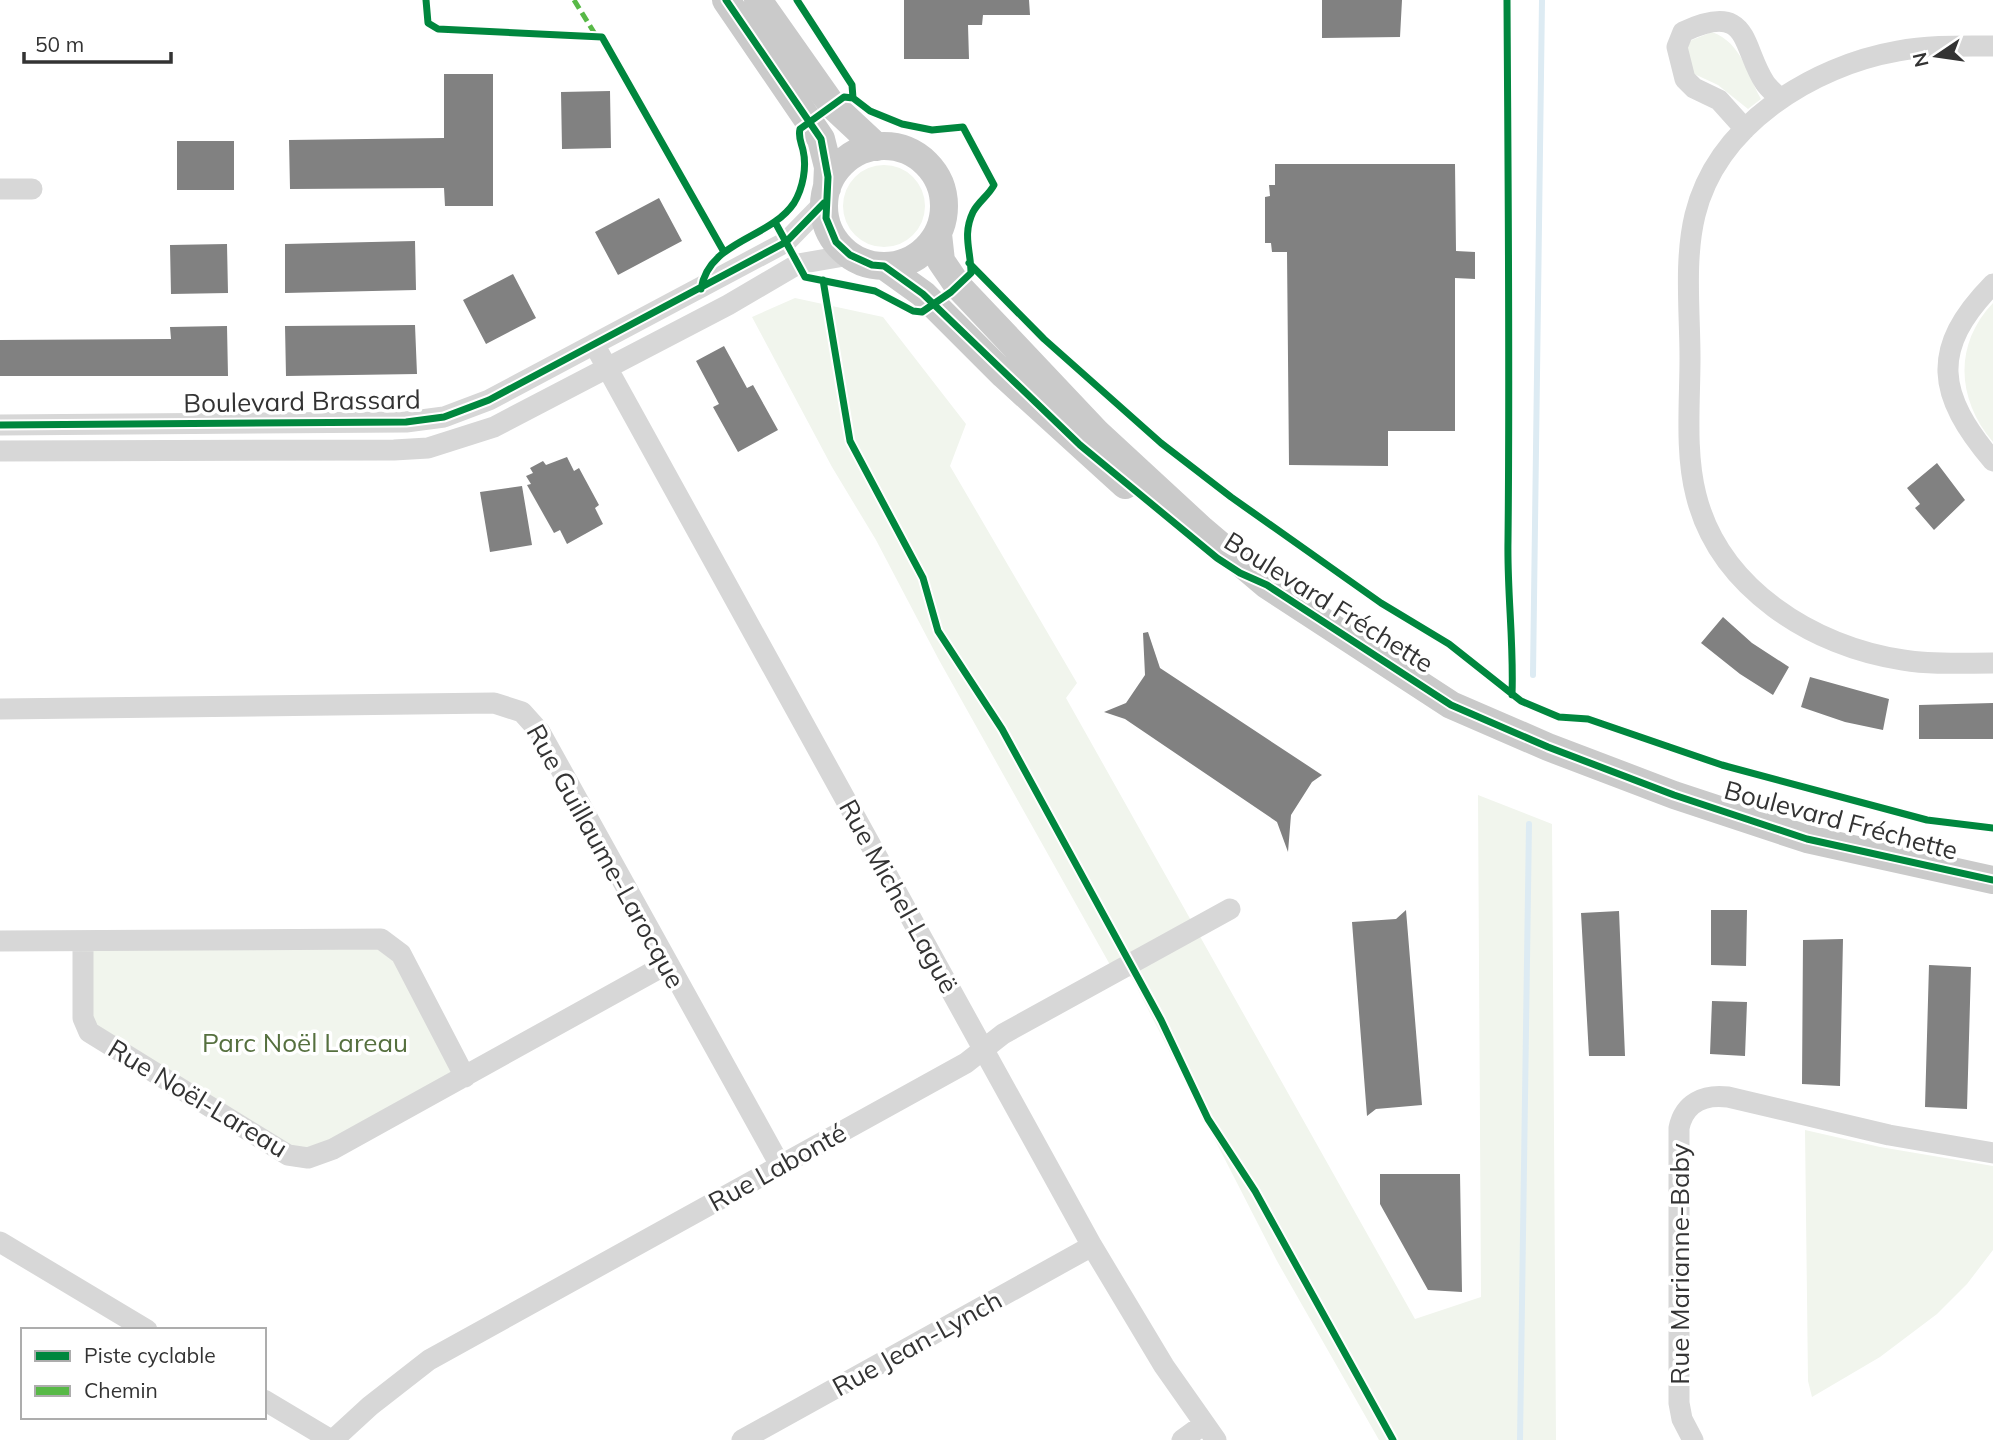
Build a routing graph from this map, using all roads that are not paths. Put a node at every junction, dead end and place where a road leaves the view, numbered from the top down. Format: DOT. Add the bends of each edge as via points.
graph roads {
  1 [pos="726,0"];
  2 [pos="758,0"];
  3 [pos="1993,46"];
  4 [pos="1780,99"];
  5 [pos="1745,129"];
  6 [pos="877,146"];
  7 [pos="0,189"];
  8 [pos="32,189"];
  9 [pos="826,195"];
  10 [pos="938,234"];
  11 [pos="850,255"];
  12 [pos="884,266"];
  13 [pos="1993,284"];
  14 [pos="594,344"];
  15 [pos="607,369"];
  16 [pos="0,425"];
  17 [pos="0,451"];
  18 [pos="1993,461"];
  19 [pos="1267,585"];
  20 [pos="1993,663"];
  21 [pos="0,709"];
  22 [pos="1993,880"];
  23 [pos="1230,909"];
  24 [pos="0,941"];
  25 [pos="83,941"];
  26 [pos="667,964"];
  27 [pos="984,1049"];
  28 [pos="465,1077"];
  29 [pos="1993,1153"];
  30 [pos="780,1165"];
  31 [pos="0,1242"];
  32 [pos="1092,1246"];
  33 [pos="144,1328"];
  34 [pos="266,1401"];
  35 [pos="1210,1432"];
  36 [pos="332,1440"];
  37 [pos="742,1440"];
  38 [pos="1182,1440"];
  39 [pos="1693,1440"];
  1 -- 9 [label="main road" via="821,139 828,167"];
  2 -- 6 [label="main road" via="832,105"];
  3 -- 4 [label="street" via="1896,51 1831,71"];
  4 -- 5 [label="street"];
  4 -- 5 [label="street" via="1765,83 1747,38 1735,25 1700,24 1683,32 1676,47 1685,79 1719,100"];
  5 -- 20 [label="street" via="1707,183 1691,239 1690,456 1695,494 1709,530 1729,563 1759,596 1828,638 1902,660"];
  6 -- 9 [label="main road" via="845,160 832,176"];
  6 -- 10 [label="main road" via="909,151 930,168 944,205"];
  7 -- 8 [label="street"];
  9 -- 11 [label="main road" via="829,230"];
  9 -- 14 [label="street, Boulevard Brassard" via="786,242"];
  10 -- 12 [label="main road" via="919,256"];
  10 -- 19 [label="main road, Boulevard Fréchette" via="938,253 946,270 1016,348 1133,468"];
  11 -- 12 [label="main road"];
  11 -- 15 [label="street, Boulevard Brassard" via="798,264"];
  12 -- 19 [label="main road, Boulevard Fréchette" via="923,294 1127,486 1217,558"];
  13 -- 18 [label="street" via="1961,321 1947,372 1961,421"];
  14 -- 15 [label="street, Rue Michel-Laguë"];
  14 -- 16 [label="street, Boulevard Brassard" via="477,406 425,421"];
  15 -- 17 [label="street, Boulevard Brassard" via="494,427 428,448"];
  15 -- 27 [label="street, Rue Michel-Laguë"];
  19 -- 22 [label="main road, Boulevard Fréchette" via="1451,705 1548,747 1807,839"];
  21 -- 26 [label="street, Rue Guillaume-Larocque" via="494,703 514,708 540,732"];
  23 -- 27 [label="street, Rue Labonté" via="1003,1034"];
  24 -- 25 [label="street"];
  25 -- 28 [label="street" via="381,939 401,954"];
  25 -- 28 [label="street, Rue Noël-Lareau" via="83,1017 89,1032 293,1157 308,1158 333,1149"];
  26 -- 28 [label="street, Rue Noël-Lareau"];
  26 -- 30 [label="street, Rue Guillaume-Larocque"];
  27 -- 30 [label="street, Rue Labonté" via="967,1063"];
  27 -- 32 [label="street, Rue Michel-Laguë"];
  29 -- 39 [label="street, Rue Marianne-Baby" via="1728,1097 1711,1096 1691,1105 1679,1128 1679,1403"];
  30 -- 36 [label="street, Rue Labonté" via="429,1360"];
  31 -- 33 [label="street"];
  32 -- 35 [label="street, Rue Michel-Laguë" via="1139,1327"];
  32 -- 37 [label="street, Rue Jean-Lynch"];
  34 -- 36 [label="street"];
  35 -- 38 [label="street"];
}
